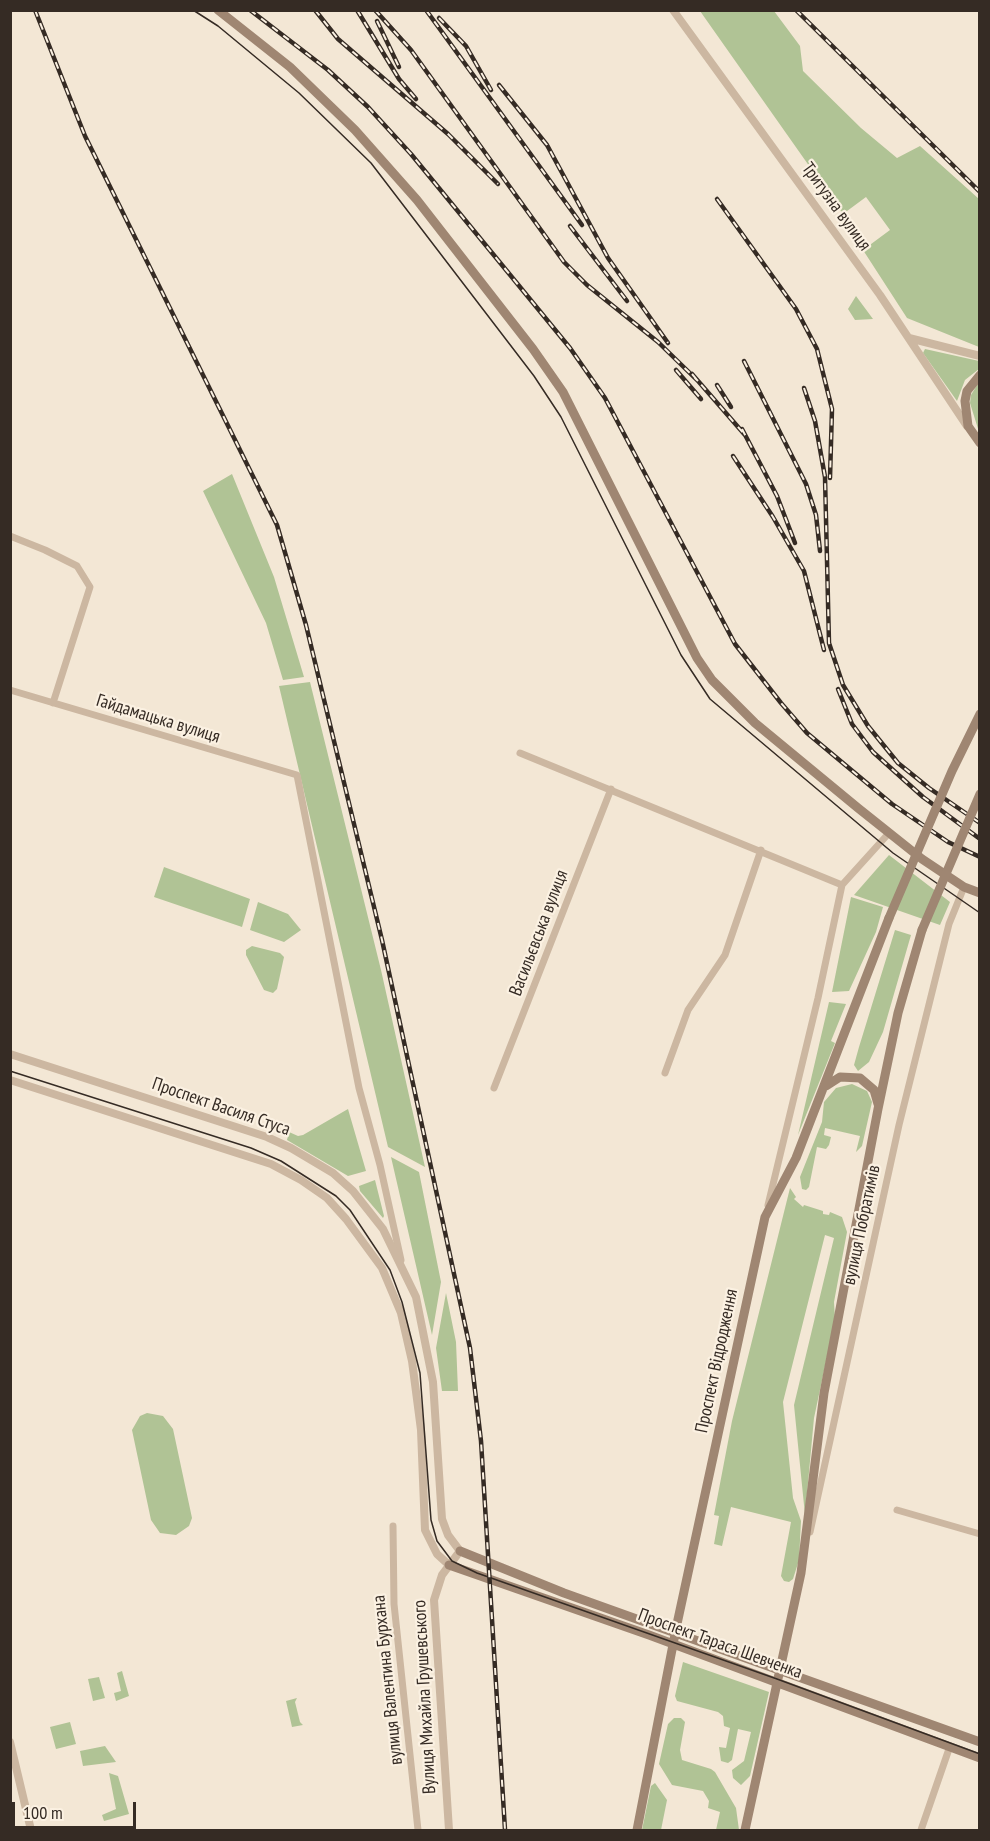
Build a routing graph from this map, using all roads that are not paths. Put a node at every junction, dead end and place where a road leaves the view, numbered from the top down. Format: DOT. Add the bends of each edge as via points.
graph roads {
  1 [pos="218,10"];
  2 [pos="673,10"];
  3 [pos="909,338"];
  4 [pos="980,356"];
  5 [pos="980,375"];
  6 [pos="968,426"];
  7 [pos="980,443"];
  8 [pos="10,537"];
  9 [pos="10,690"];
  10 [pos="53,703"];
  11 [pos="980,714"];
  12 [pos="520,753"];
  13 [pos="611,789"];
  14 [pos="980,794"];
  15 [pos="889,832"];
  16 [pos="761,850"];
  17 [pos="842,885"];
  18 [pos="964,887"];
  19 [pos="980,894"];
  20 [pos="10,1054"];
  21 [pos="665,1073"];
  22 [pos="10,1080"];
  23 [pos="494,1088"];
  24 [pos="825,1088"];
  25 [pos="878,1109"];
  26 [pos="765,1217"];
  27 [pos="401,1263"];
  28 [pos="897,1510"];
  29 [pos="393,1526"];
  30 [pos="980,1534"];
  31 [pos="460,1551"];
  32 [pos="449,1565"];
  33 [pos="801,1573"];
  34 [pos="675,1632"];
  35 [pos="673,1645"];
  36 [pos="779,1668"];
  37 [pos="776,1683"];
  38 [pos="10,1742"];
  39 [pos="980,1742"];
  40 [pos="950,1746"];
  41 [pos="980,1758"];
  42 [pos="31,1830"];
  43 [pos="418,1830"];
  44 [pos="448,1830"];
  45 [pos="637,1830"];
  46 [pos="745,1830"];
  47 [pos="921,1830"];
  1 -- 15 [label="main road" via="290,67 355,129 417,200 533,349 564,392 711,680 755,723"];
  2 -- 3 [label="street, Тритузна вулиця"];
  3 -- 4 [label="street"];
  3 -- 6 [label="street, Тритузна вулиця"];
  5 -- 6 [label="main road" via="967,391"];
  6 -- 7 [label="main road"];
  8 -- 10 [label="street" via="77,566 90,587"];
  9 -- 10 [label="street, Гайдамацька вулиця"];
  10 -- 27 [label="street, Гайдамацька вулиця" via="297,775 359,1088"];
  11 -- 24 [label="main road, Проспект Відродження, bridge" via="951,771 889,918"];
  12 -- 13 [label="street"];
  13 -- 16 [label="street"];
  13 -- 23 [label="street, Васильєвська вулиця"];
  14 -- 25 [label="main road, bridge" via="922,930 898,1013"];
  15 -- 17 [label="street"];
  15 -- 18 [label="main road"];
  16 -- 17 [label="street"];
  16 -- 21 [label="street" via="725,955 688,1010"];
  17 -- 26 [label="street"];
  18 -- 19 [label="main road"];
  18 -- 33 [label="street, вулиця Побратимів" via="949,924 899,1125"];
  20 -- 27 [label="street, Проспект Василя Стуса" via="291,1148 333,1173 353,1191 383,1229"];
  22 -- 32 [label="street, Проспект Василя Стуса" via="271,1164 327,1198 382,1268 401,1313 421,1430 425,1530 437,1554"];
  24 -- 25 [label="main road" via="840,1077 860,1078 874,1090"];
  24 -- 26 [label="main road, Проспект Відродження" via="796,1158"];
  25 -- 33 [label="main road" via="824,1393"];
  26 -- 34 [label="main road, Проспект Відродження"];
  27 -- 31 [label="street, Проспект Василя Стуса" via="416,1297 433,1382 442,1519"];
  28 -- 30 [label="street"];
  29 -- 43 [label="street, вулиця Валентина Бурхана" via="394,1604"];
  31 -- 32 [label="street"];
  31 -- 34 [label="main road, Проспект Тараса Шевченка"];
  32 -- 35 [label="main road, Проспект Тараса Шевченка"];
  32 -- 44 [label="street, Вулиця Михайла Грушевського" via="434,1600"];
  33 -- 36 [label="main road"];
  34 -- 35 [label="main road, Проспект Відродження"];
  34 -- 36 [label="main road, Проспект Тараса Шевченка"];
  35 -- 37 [label="main road, Проспект Тараса Шевченка"];
  35 -- 45 [label="main road, Проспект Відродження"];
  36 -- 37 [label="main road"];
  36 -- 39 [label="main road, Проспект Тараса Шевченка"];
  37 -- 40 [label="main road, Проспект Тараса Шевченка"];
  37 -- 46 [label="main road"];
  38 -- 42 [label="street"];
  40 -- 41 [label="main road, Проспект Тараса Шевченка"];
  40 -- 47 [label="street"];
}
